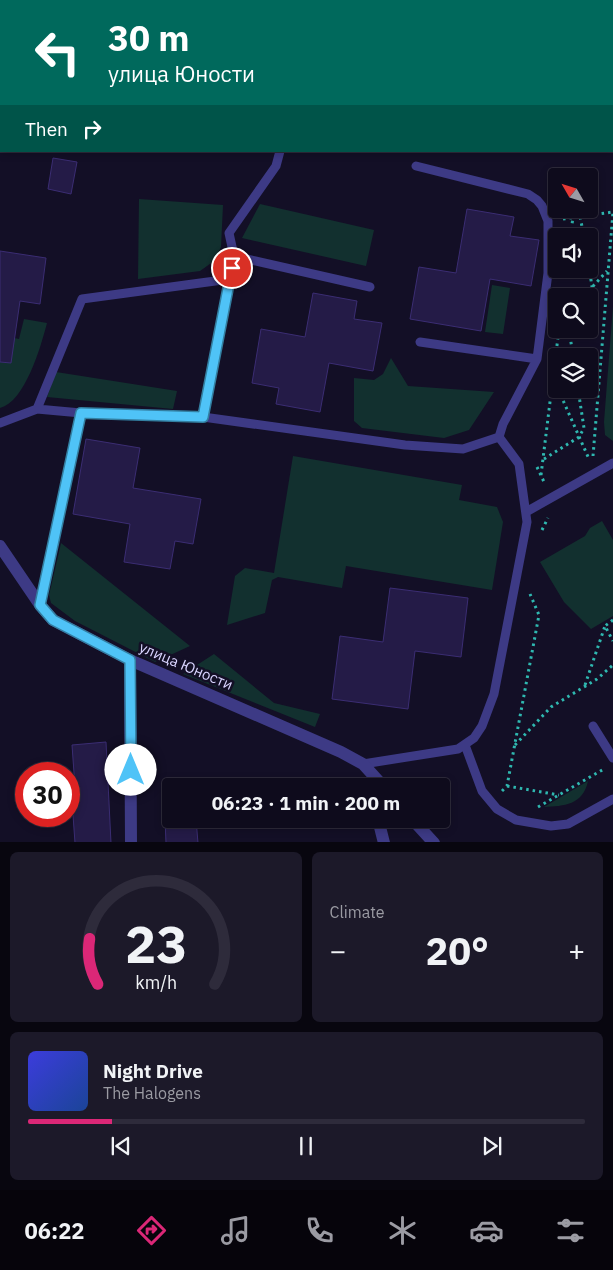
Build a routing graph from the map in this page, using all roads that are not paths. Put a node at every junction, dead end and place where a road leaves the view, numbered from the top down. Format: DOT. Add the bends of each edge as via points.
graph roads {
  1 [pos="280,152"];
  2 [pos="416,166"];
  3 [pos="234,256"];
  4 [pos="230,279"];
  5 [pos="370,287"];
  6 [pos="420,342"];
  7 [pos="537,359"];
  8 [pos="37,409"];
  9 [pos="81,413"];
  10 [pos="203,417"];
  11 [pos="0,423"];
  12 [pos="499,437"];
  13 [pos="613,463"];
  14 [pos="526,512"];
  15 [pos="0,546"];
  16 [pos="40,605"];
  17 [pos="130,660"];
  18 [pos="594,726"];
  19 [pos="465,744"];
  20 [pos="613,758"];
  21 [pos="363,764"];
  22 [pos="367,778"];
  23 [pos="376,778"];
  24 [pos="613,799"];
  25 [pos="380,828"];
  26 [pos="421,828"];
  27 [pos="131,842"];
  28 [pos="384,842"];
  29 [pos="434,842"];
  1 -- 3 [label="lane" via="276,166 229,233"];
  2 -- 7 [label="lane" via="528,194 542,206 548,221 548,273"];
  3 -- 4 [label="lane"];
  3 -- 5 [label="lane"];
  4 -- 8 [label="lane" via="82,299"];
  4 -- 10 [label="lane"];
  6 -- 7 [label="lane"];
  7 -- 12 [label="lane"];
  8 -- 9 [label="lane"];
  8 -- 11 [label="lane"];
  9 -- 10 [label="lane"];
  9 -- 16 [label="lane"];
  10 -- 12 [label="lane" via="405,445 463,449"];
  12 -- 14 [label="lane" via="519,464"];
  13 -- 14 [label="lane"];
  14 -- 19 [label="lane" via="526,531 494,694 482,726"];
  15 -- 16 [label="street, улица Юности"];
  16 -- 17 [label="street, улица Юности" via="53,620"];
  17 -- 21 [label="street, улица Юности"];
  17 -- 27 [label="street"];
  18 -- 20 [label="lane"];
  19 -- 21 [label="lane" via="458,749"];
  19 -- 24 [label="lane" via="478,781 491,802 516,820 551,826 568,824"];
  21 -- 22 [label="street"];
  21 -- 23 [label="street, улица Юности"];
  25 -- 28 [label="street"];
  26 -- 29 [label="street"];
}
